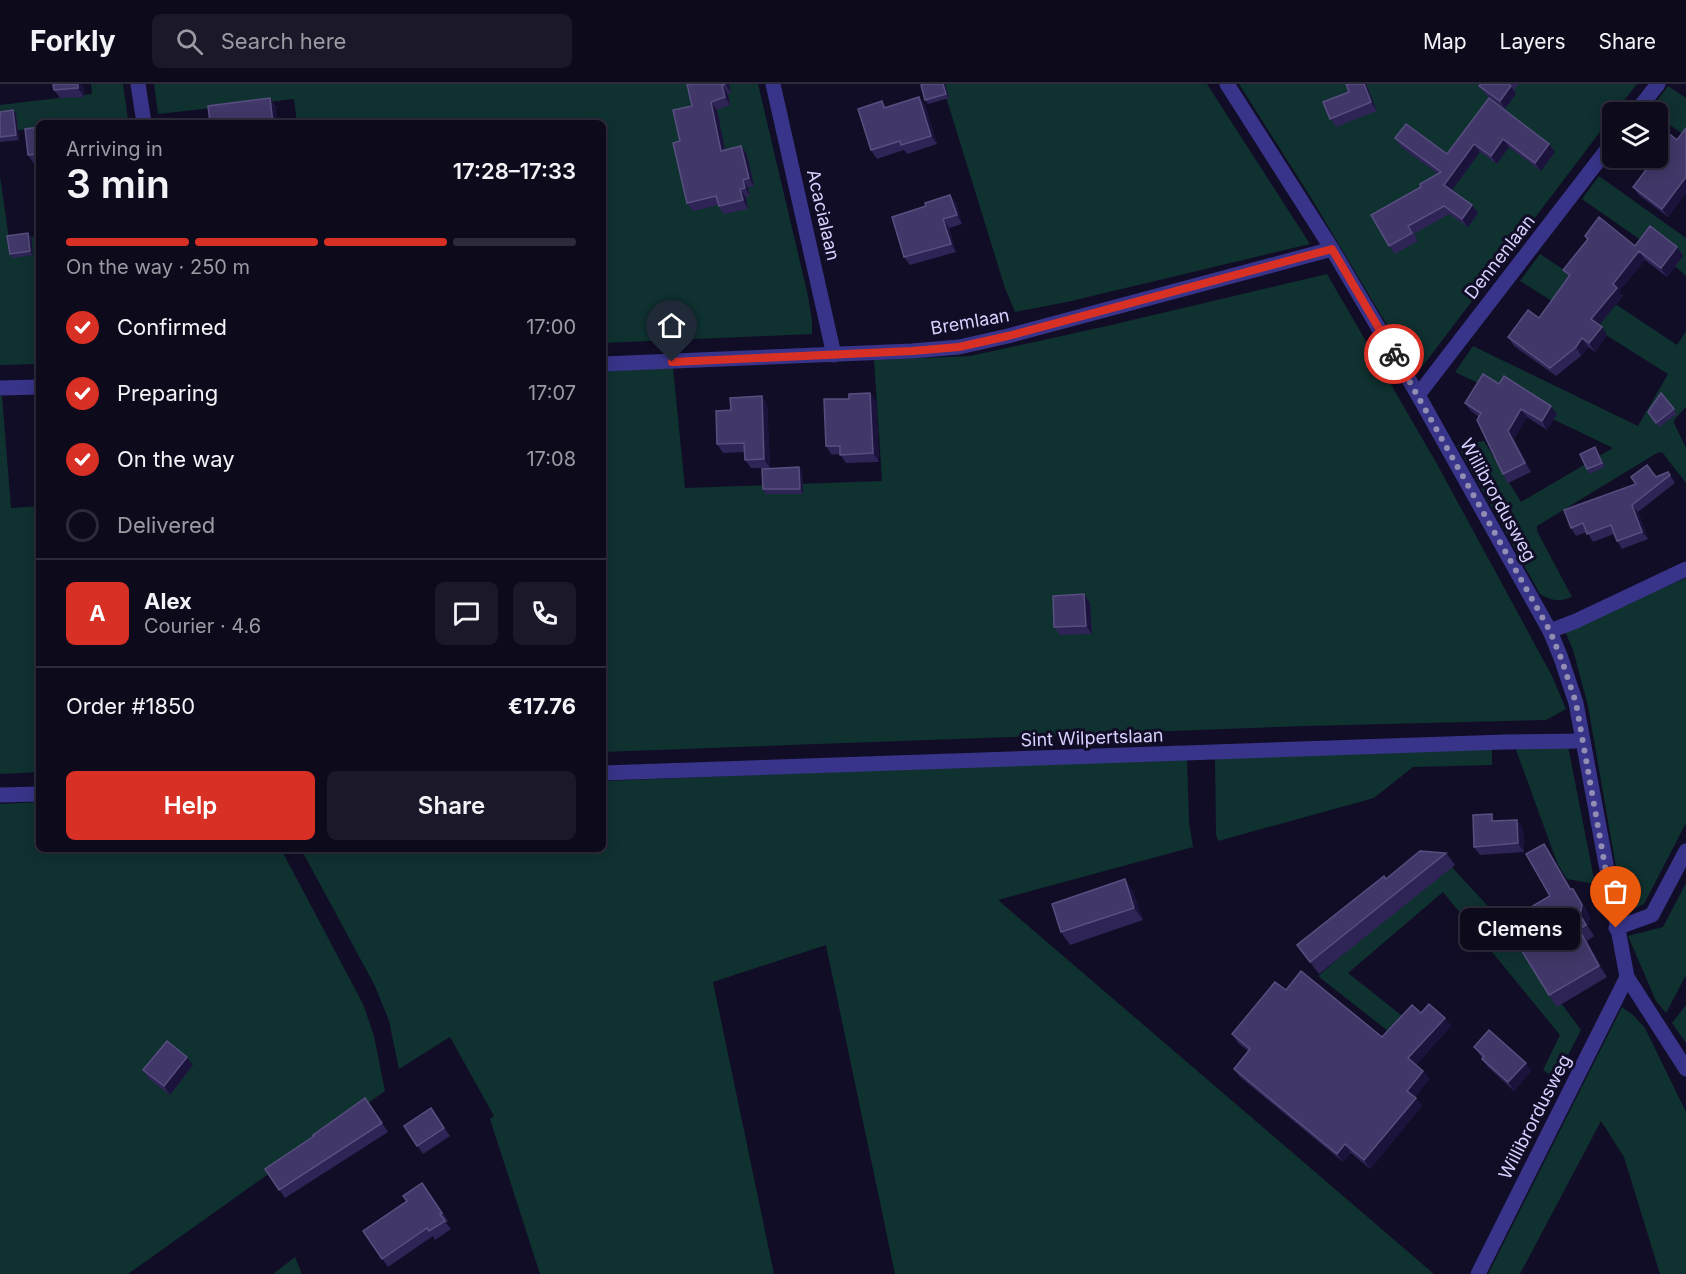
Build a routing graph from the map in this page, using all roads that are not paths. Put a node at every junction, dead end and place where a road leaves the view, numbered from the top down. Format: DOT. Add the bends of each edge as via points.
graph roads {
  1 [pos="138,84"];
  2 [pos="773,84"];
  3 [pos="1227,84"];
  4 [pos="1658,84"];
  5 [pos="1644,102"];
  6 [pos="144,120"];
  7 [pos="1602,156"];
  8 [pos="1332,249"];
  9 [pos="834,355"];
  10 [pos="606,364"];
  11 [pos="36,387"];
  12 [pos="0,388"];
  13 [pos="1418,395"];
  14 [pos="1686,569"];
  15 [pos="1550,631"];
  16 [pos="1582,741"];
  17 [pos="606,773"];
  18 [pos="36,794"];
  19 [pos="0,795"];
  20 [pos="1686,851"];
  21 [pos="1616,928"];
  22 [pos="1627,977"];
  23 [pos="1686,1069"];
  24 [pos="1478,1274"];
  1 -- 6 [label="street"];
  2 -- 9 [label="street, Acacialaan"];
  3 -- 8 [label="street, Willibrordusweg"];
  4 -- 5 [label="street"];
  7 -- 13 [label="street, Dennenlaan"];
  8 -- 9 [label="street, Bremlaan" via="959,347"];
  8 -- 13 [label="street, Willibrordusweg"];
  9 -- 10 [label="street, Bremlaan"];
  11 -- 12 [label="street"];
  13 -- 15 [label="street, Willibrordusweg"];
  14 -- 15 [label="street"];
  15 -- 16 [label="street, Willibrordusweg" via="1573,693"];
  16 -- 17 [label="street, Sint Wilpertslaan"];
  16 -- 21 [label="street, Willibrordusweg"];
  18 -- 19 [label="street"];
  20 -- 21 [label="street" via="1652,915"];
  21 -- 22 [label="street, Willibrordusweg"];
  22 -- 23 [label="street, Willibrordusweg"];
  22 -- 24 [label="street, Willibrordusweg"];
}
